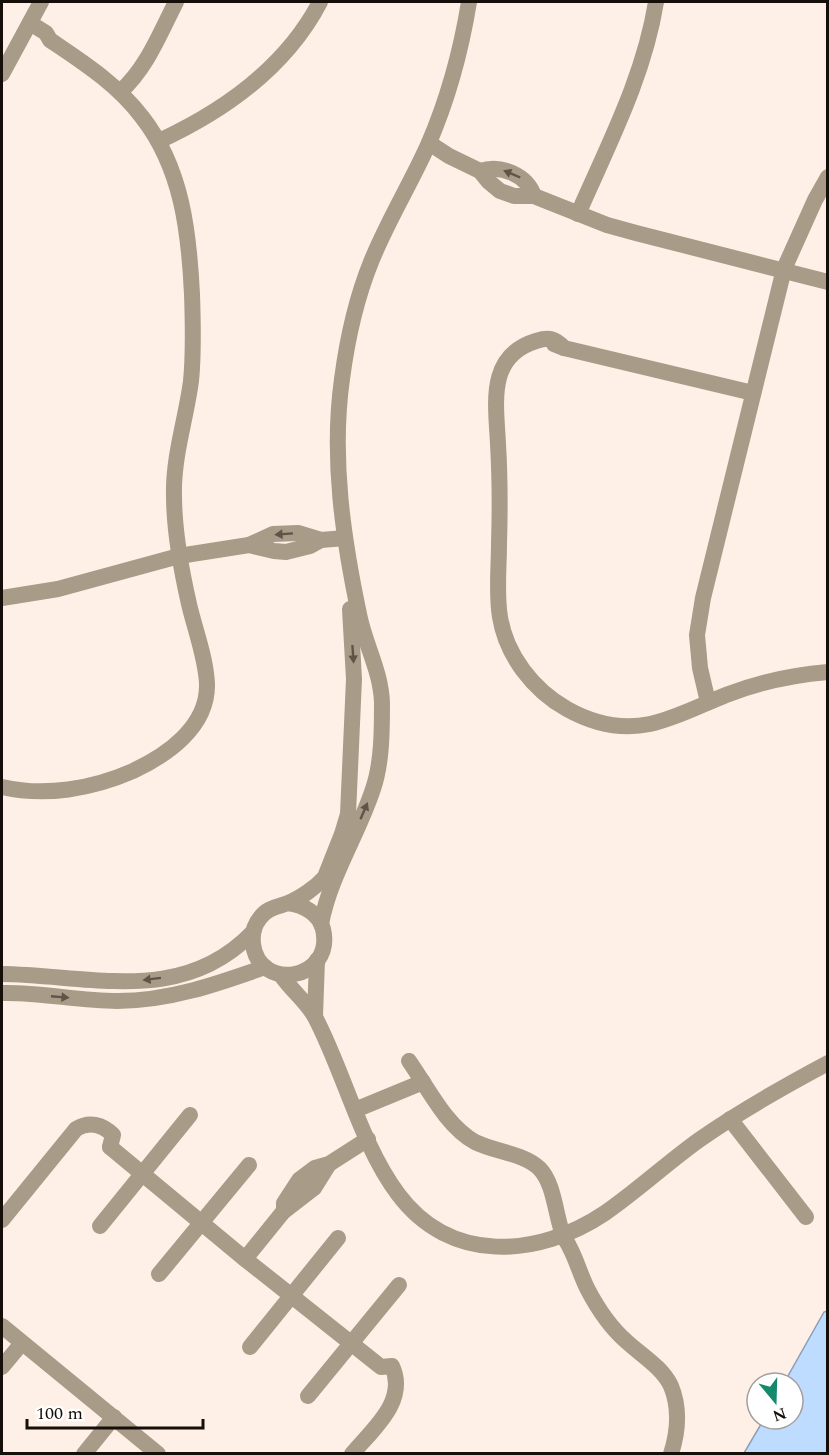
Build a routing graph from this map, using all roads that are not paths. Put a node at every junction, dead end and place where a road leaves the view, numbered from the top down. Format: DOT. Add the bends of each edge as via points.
graph roads {
  1 [pos="41,2"];
  2 [pos="176,2"];
  3 [pos="320,2"];
  4 [pos="469,2"];
  5 [pos="656,2"];
  6 [pos="27,28"];
  7 [pos="2,74"];
  8 [pos="120,92"];
  9 [pos="159,141"];
  10 [pos="429,143"];
  11 [pos="828,177"];
  12 [pos="578,214"];
  13 [pos="784,269"];
  14 [pos="828,282"];
  15 [pos="753,393"];
  16 [pos="346,546"];
  17 [pos="179,556"];
  18 [pos="2,598"];
  19 [pos="828,672"];
  20 [pos="708,702"];
  21 [pos="2,788"];
  22 [pos="340,853"];
  23 [pos="288,903"];
  24 [pos="321,924"];
  25 [pos="253,932"];
  26 [pos="317,960"];
  27 [pos="265,967"];
  28 [pos="2,974"];
  29 [pos="281,975"];
  30 [pos="2,993"];
  31 [pos="315,1017"];
  32 [pos="409,1061"];
  33 [pos="828,1063"];
  34 [pos="423,1082"];
  35 [pos="355,1110"];
  36 [pos="190,1115"];
  37 [pos="730,1119"];
  38 [pos="368,1138"];
  39 [pos="249,1165"];
  40 [pos="142,1174"];
  41 [pos="806,1217"];
  42 [pos="2,1220"];
  43 [pos="202,1222"];
  44 [pos="100,1226"];
  45 [pos="562,1235"];
  46 [pos="338,1238"];
  47 [pos="245,1259"];
  48 [pos="159,1274"];
  49 [pos="399,1285"];
  50 [pos="292,1295"];
  51 [pos="2,1326"];
  52 [pos="21,1342"];
  53 [pos="352,1343"];
  54 [pos="250,1347"];
  55 [pos="2,1367"];
  56 [pos="308,1396"];
  57 [pos="114,1418"];
  58 [pos="84,1454"];
  59 [pos="158,1454"];
  60 [pos="352,1454"];
  61 [pos="671,1454"];
  1 -- 6 [label="street"];
  2 -- 8 [label="street" via="144,64"];
  3 -- 9 [label="street" via="296,39 259,77 214,111"];
  4 -- 10 [label="street" via="454,70"];
  5 -- 12 [label="street" via="635,82"];
  6 -- 7 [label="street"];
  6 -- 8 [label="street" via="96,71"];
  8 -- 9 [label="street"];
  9 -- 17 [label="street" via="182,203 191,280 192,370 174,479"];
  10 -- 12 [label="street" via="480,171 500,191 534,196"];
  10 -- 16 [label="street" via="370,264 348,342 338,419"];
  11 -- 13 [label="street"];
  12 -- 13 [label="street" via="636,233"];
  13 -- 14 [label="street"];
  13 -- 15 [label="street"];
  15 -- 20 [label="street" via="699,616 698,653"];
  15 -- 20 [label="street" via="550,342 516,357 507,370 497,414 499,609 506,641 519,664 555,701 585,717 612,725 649,724"];
  16 -- 17 [label="street" via="285,532 249,545"];
  16 -- 22 [label="street, one-way" via="354,693 348,814"];
  22 -- 16 [label="street, one-way" via="376,779 382,713 378,671 362,626"];
  17 -- 18 [label="street" via="58,589"];
  17 -- 21 [label="street" via="207,684 202,708 191,729 168,751 104,782 53,791"];
  19 -- 20 [label="street" via="763,683"];
  22 -- 23 [label="street" via="321,881"];
  22 -- 24 [label="street"];
  23 -- 24 [label="street" via="304,907"];
  23 -- 25 [label="street" via="266,911"];
  24 -- 26 [label="street" via="324,946"];
  25 -- 27 [label="street" via="253,947"];
  25 -- 28 [label="street, one-way" via="222,959 165,978 99,981"];
  26 -- 29 [label="street" via="305,971"];
  26 -- 31 [label="street"];
  27 -- 29 [label="street"];
  30 -- 27 [label="street, one-way" via="134,1001 187,993"];
  29 -- 31 [label="street"];
  31 -- 35 [label="street"];
  32 -- 34 [label="street"];
  33 -- 37 [label="street"];
  34 -- 35 [label="street"];
  34 -- 45 [label="street" via="465,1135 539,1168 549,1185"];
  35 -- 38 [label="street"];
  36 -- 40 [label="street"];
  37 -- 41 [label="street"];
  37 -- 45 [label="street" via="605,1212"];
  38 -- 45 [label="street" via="384,1173 403,1201 444,1234 466,1243 502,1248"];
  38 -- 47 [label="street" via="329,1164 314,1188 283,1212"];
  39 -- 43 [label="street"];
  40 -- 42 [label="street" via="110,1147 112,1138 94,1131 76,1136 64,1144"];
  40 -- 43 [label="street"];
  40 -- 44 [label="street"];
  43 -- 47 [label="street"];
  43 -- 48 [label="street"];
  45 -- 61 [label="street" via="602,1314 663,1373 672,1388 677,1418"];
  46 -- 50 [label="street"];
  47 -- 50 [label="street"];
  49 -- 53 [label="street"];
  50 -- 53 [label="street"];
  50 -- 54 [label="street"];
  51 -- 52 [label="street"];
  52 -- 55 [label="street"];
  52 -- 57 [label="street"];
  53 -- 56 [label="street"];
  53 -- 60 [label="street" via="381,1367 392,1362 404,1382 401,1400"];
  57 -- 58 [label="street"];
  57 -- 59 [label="street"];
}
